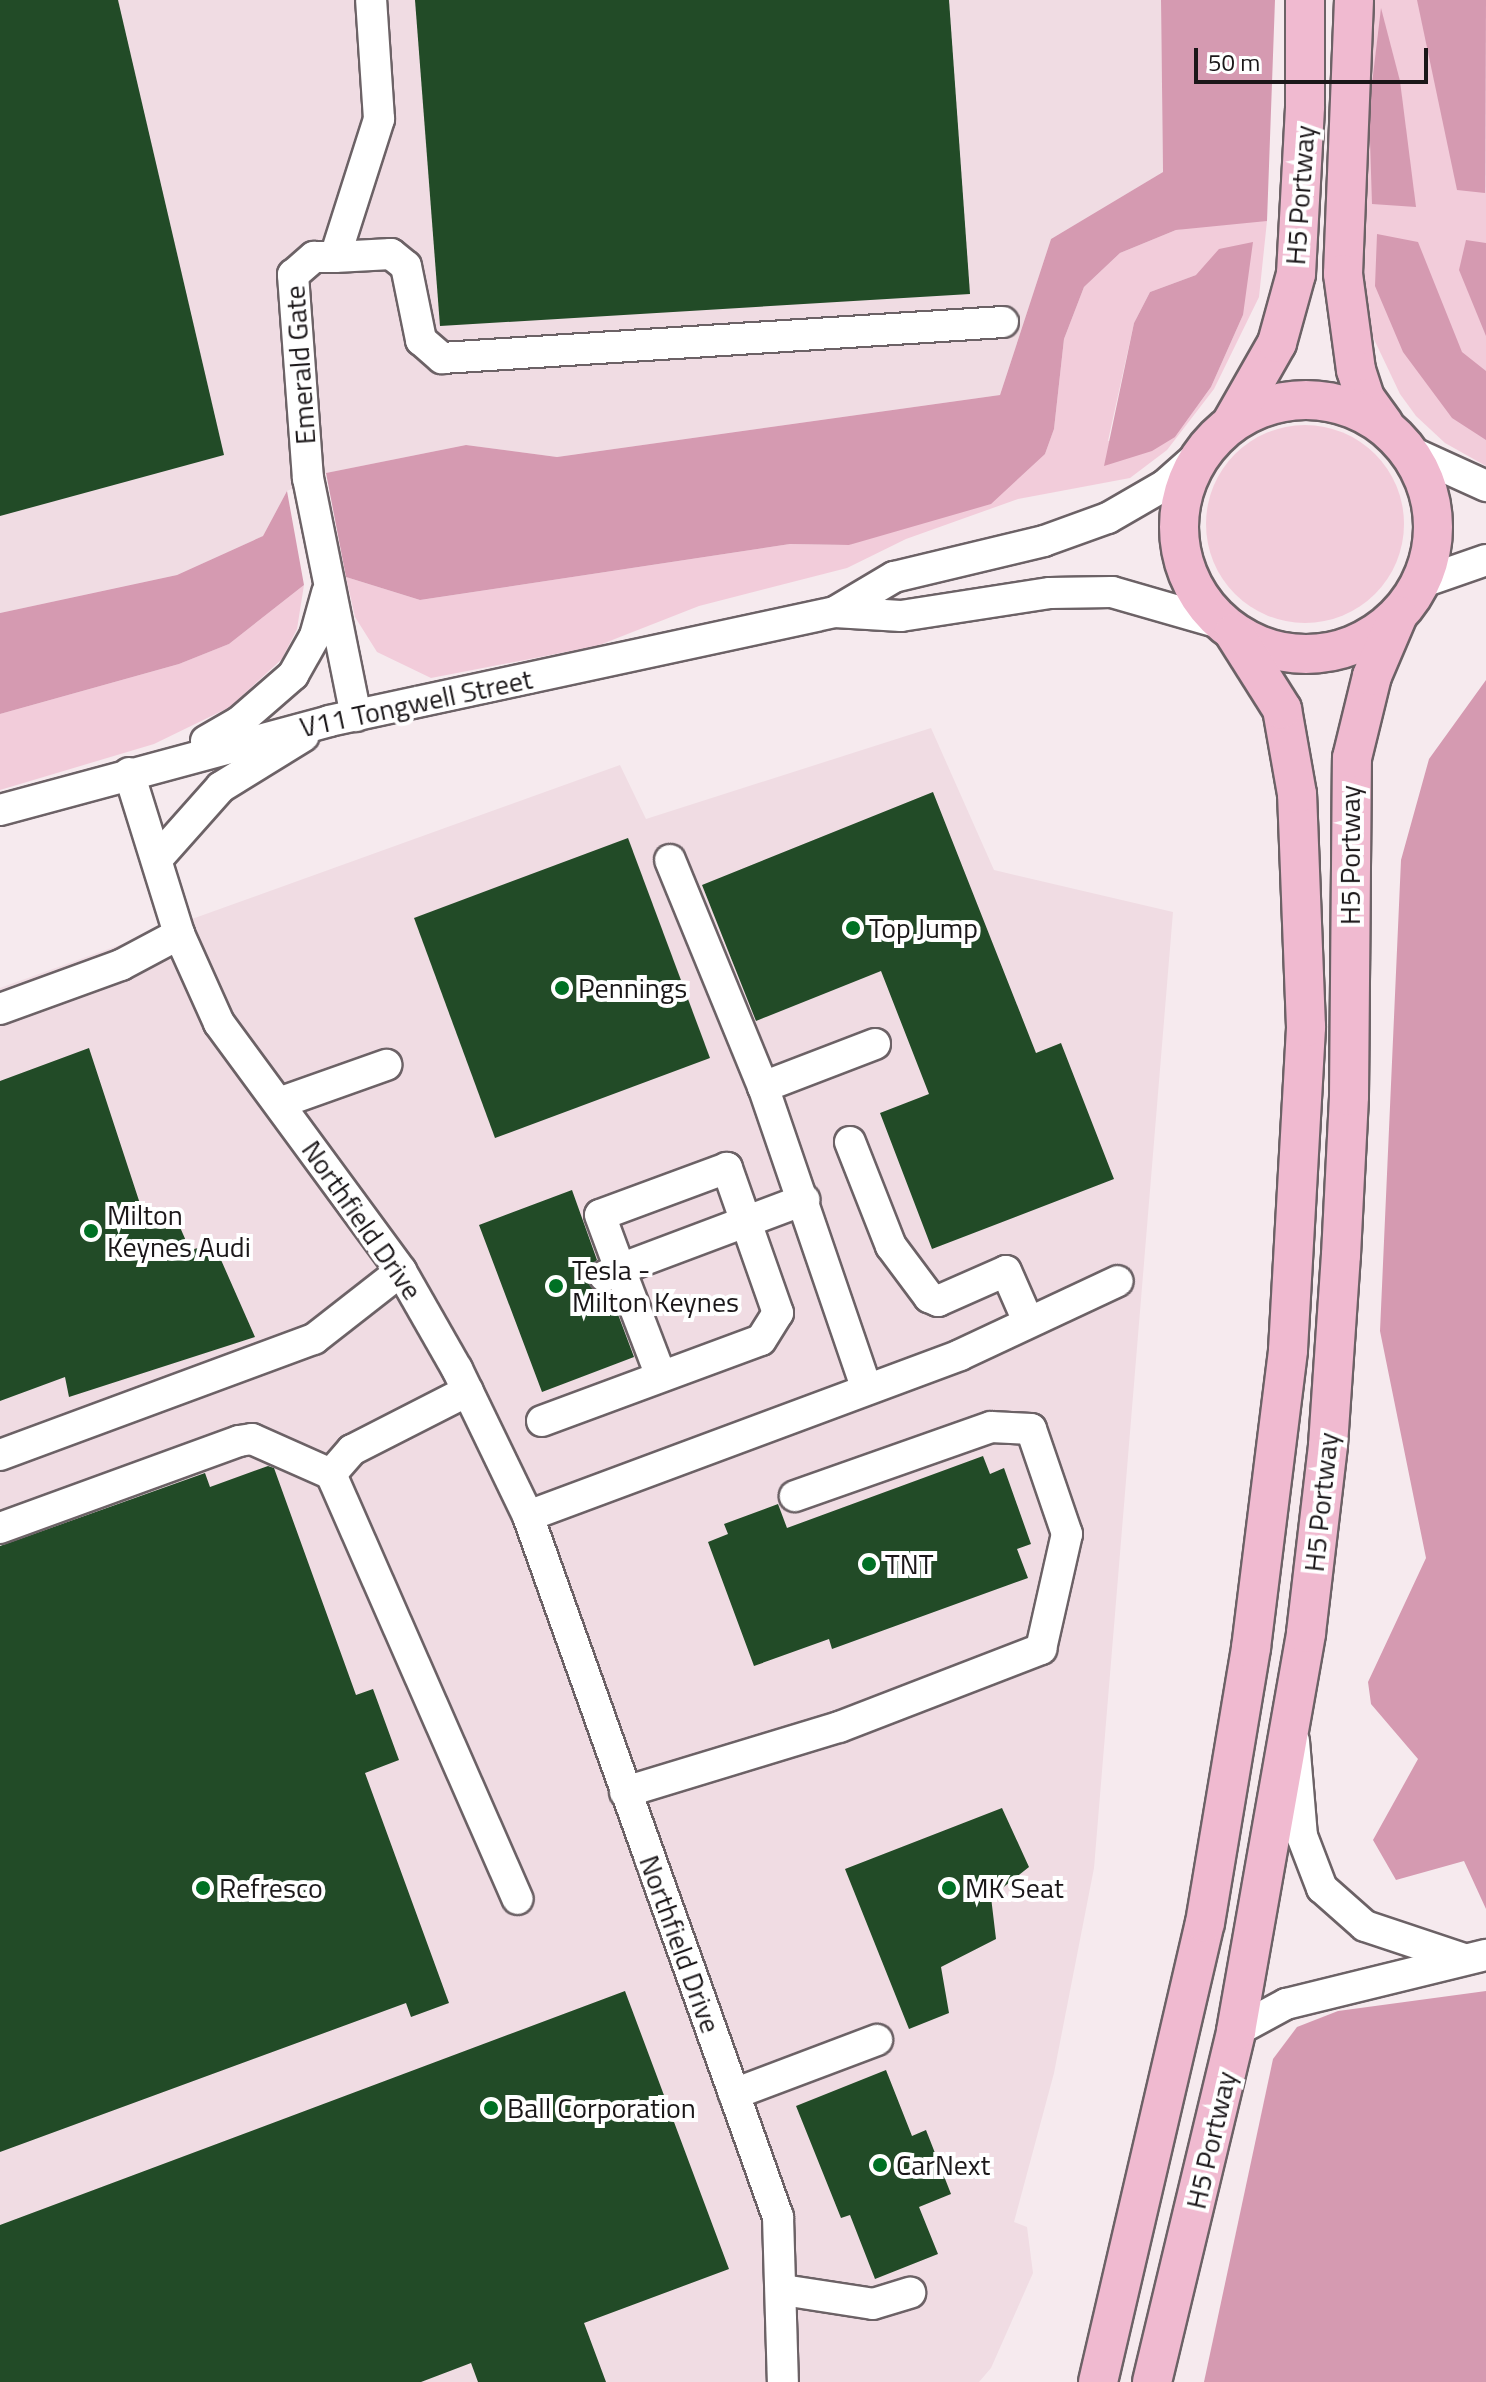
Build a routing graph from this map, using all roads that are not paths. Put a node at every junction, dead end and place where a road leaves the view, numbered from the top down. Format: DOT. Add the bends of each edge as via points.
graph roads {
  1 [pos="371,0"];
  2 [pos="1305,0"];
  3 [pos="1354,0"];
  4 [pos="335,257"];
  5 [pos="1003,322"];
  6 [pos="1231,422"];
  7 [pos="1397,438"];
  8 [pos="1201,453"];
  9 [pos="1486,486"];
  10 [pos="1486,560"];
  11 [pos="328,583"];
  12 [pos="1420,583"];
  13 [pos="835,612"];
  14 [pos="1398,615"];
  15 [pos="1229,628"];
  16 [pos="343,718"];
  17 [pos="173,760"];
  18 [pos="129,773"];
  19 [pos="0,810"];
  20 [pos="157,859"];
  21 [pos="670,860"];
  22 [pos="179,934"];
  23 [pos="0,1009"];
  24 [pos="875,1044"];
  25 [pos="386,1065"];
  26 [pos="763,1087"];
  27 [pos="279,1103"];
  28 [pos="850,1142"];
  29 [pos="804,1200"];
  30 [pos="746,1222"];
  31 [pos="609,1263"];
  32 [pos="401,1271"];
  33 [pos="1118,1281"];
  34 [pos="1028,1321"];
  35 [pos="661,1376"];
  36 [pos="866,1387"];
  37 [pos="468,1391"];
  38 [pos="542,1421"];
  39 [pos="0,1455"];
  40 [pos="331,1474"];
  41 [pos="795,1496"];
  42 [pos="528,1516"];
  43 [pos="0,1528"];
  44 [pos="1292,1725"];
  45 [pos="625,1792"];
  46 [pos="518,1899"];
  47 [pos="1473,1957"];
  48 [pos="1236,2031"];
  49 [pos="877,2040"];
  50 [pos="734,2094"];
  51 [pos="783,2290"];
  52 [pos="910,2293"];
  53 [pos="783,2382"];
  54 [pos="1098,2382"];
  55 [pos="1152,2382"];
  1 -- 4 [label="street, Emerald Gate" via="379,119"];
  2 -- 6 [label="main road, H5 Portway" via="1296,274 1277,343"];
  3 -- 7 [label="main road, H5 Portway" via="1343,274 1365,398"];
  4 -- 5 [label="street" via="391,254 406,266 421,340 442,358"];
  4 -- 11 [label="street, Emerald Gate" via="314,257 293,275 308,479"];
  6 -- 7 [label="main road" via="1268,404 1309,398 1349,406"];
  6 -- 8 [label="main road"];
  7 -- 9 [label="street"];
  7 -- 12 [label="main road" via="1425,481 1433,515 1431,550"];
  8 -- 13 [label="street, V11 Tongwell Street" via="1165,485 1108,518 1044,541 894,577"];
  8 -- 15 [label="main road" via="1186,480 1179,542 1202,601"];
  10 -- 12 [label="street"];
  11 -- 16 [label="street, Emerald Gate"];
  11 -- 17 [label="street" via="315,636 293,675 239,722"];
  12 -- 14 [label="main road"];
  13 -- 15 [label="street, V11 Tongwell Street" via="901,616 1050,593 1112,592"];
  13 -- 16 [label="street, V11 Tongwell Street"];
  14 -- 15 [label="main road" via="1376,634 1320,654 1261,646"];
  14 -- 44 [label="main road, H5 Portway" via="1372,676 1352,758 1349,1096 1341,1255 1328,1445"];
  15 -- 54 [label="main road, H5 Portway" via="1282,709 1297,794 1306,1027 1288,1350 1251,1648 1205,1923"];
  16 -- 17 [label="street, V11 Tongwell Street"];
  16 -- 20 [label="street" via="221,787"];
  17 -- 18 [label="street, V11 Tongwell Street"];
  18 -- 19 [label="street, V11 Tongwell Street"];
  18 -- 20 [label="street, Northfield Drive"];
  20 -- 22 [label="street, Northfield Drive"];
  21 -- 26 [label="street"];
  22 -- 23 [label="street" via="121,965"];
  22 -- 27 [label="street, Northfield Drive" via="219,1023"];
  24 -- 26 [label="street"];
  25 -- 27 [label="street"];
  26 -- 29 [label="street"];
  27 -- 32 [label="street, Northfield Drive"];
  28 -- 34 [label="street" via="891,1246 929,1297 938,1301 1006,1271"];
  29 -- 30 [label="street"];
  29 -- 36 [label="street"];
  30 -- 31 [label="street"];
  30 -- 31 [label="street" via="727,1168"];
  30 -- 35 [label="street" via="778,1313 761,1340"];
  31 -- 35 [label="street"];
  32 -- 37 [label="street, Northfield Drive"];
  32 -- 39 [label="street" via="314,1339"];
  33 -- 34 [label="street"];
  34 -- 36 [label="street" via="960,1355"];
  35 -- 38 [label="street"];
  36 -- 42 [label="street"];
  37 -- 40 [label="street" via="352,1450"];
  37 -- 42 [label="street, Northfield Drive"];
  40 -- 43 [label="street" via="252,1439 239,1441"];
  40 -- 46 [label="street"];
  41 -- 45 [label="street" via="991,1427 1031,1429 1067,1534 1041,1649 839,1727"];
  42 -- 45 [label="street, Northfield Drive"];
  44 -- 47 [label="street" via="1302,1836 1322,1888 1365,1926"];
  44 -- 48 [label="main road, H5 Portway"];
  45 -- 50 [label="street, Northfield Drive"];
  47 -- 48 [label="street" via="1441,1970 1286,2004"];
  48 -- 55 [label="main road, H5 Portway"];
  49 -- 50 [label="street"];
  50 -- 51 [label="street, Northfield Drive" via="778,2217"];
  51 -- 52 [label="street" via="873,2304"];
  51 -- 53 [label="street, Northfield Drive"];
}
